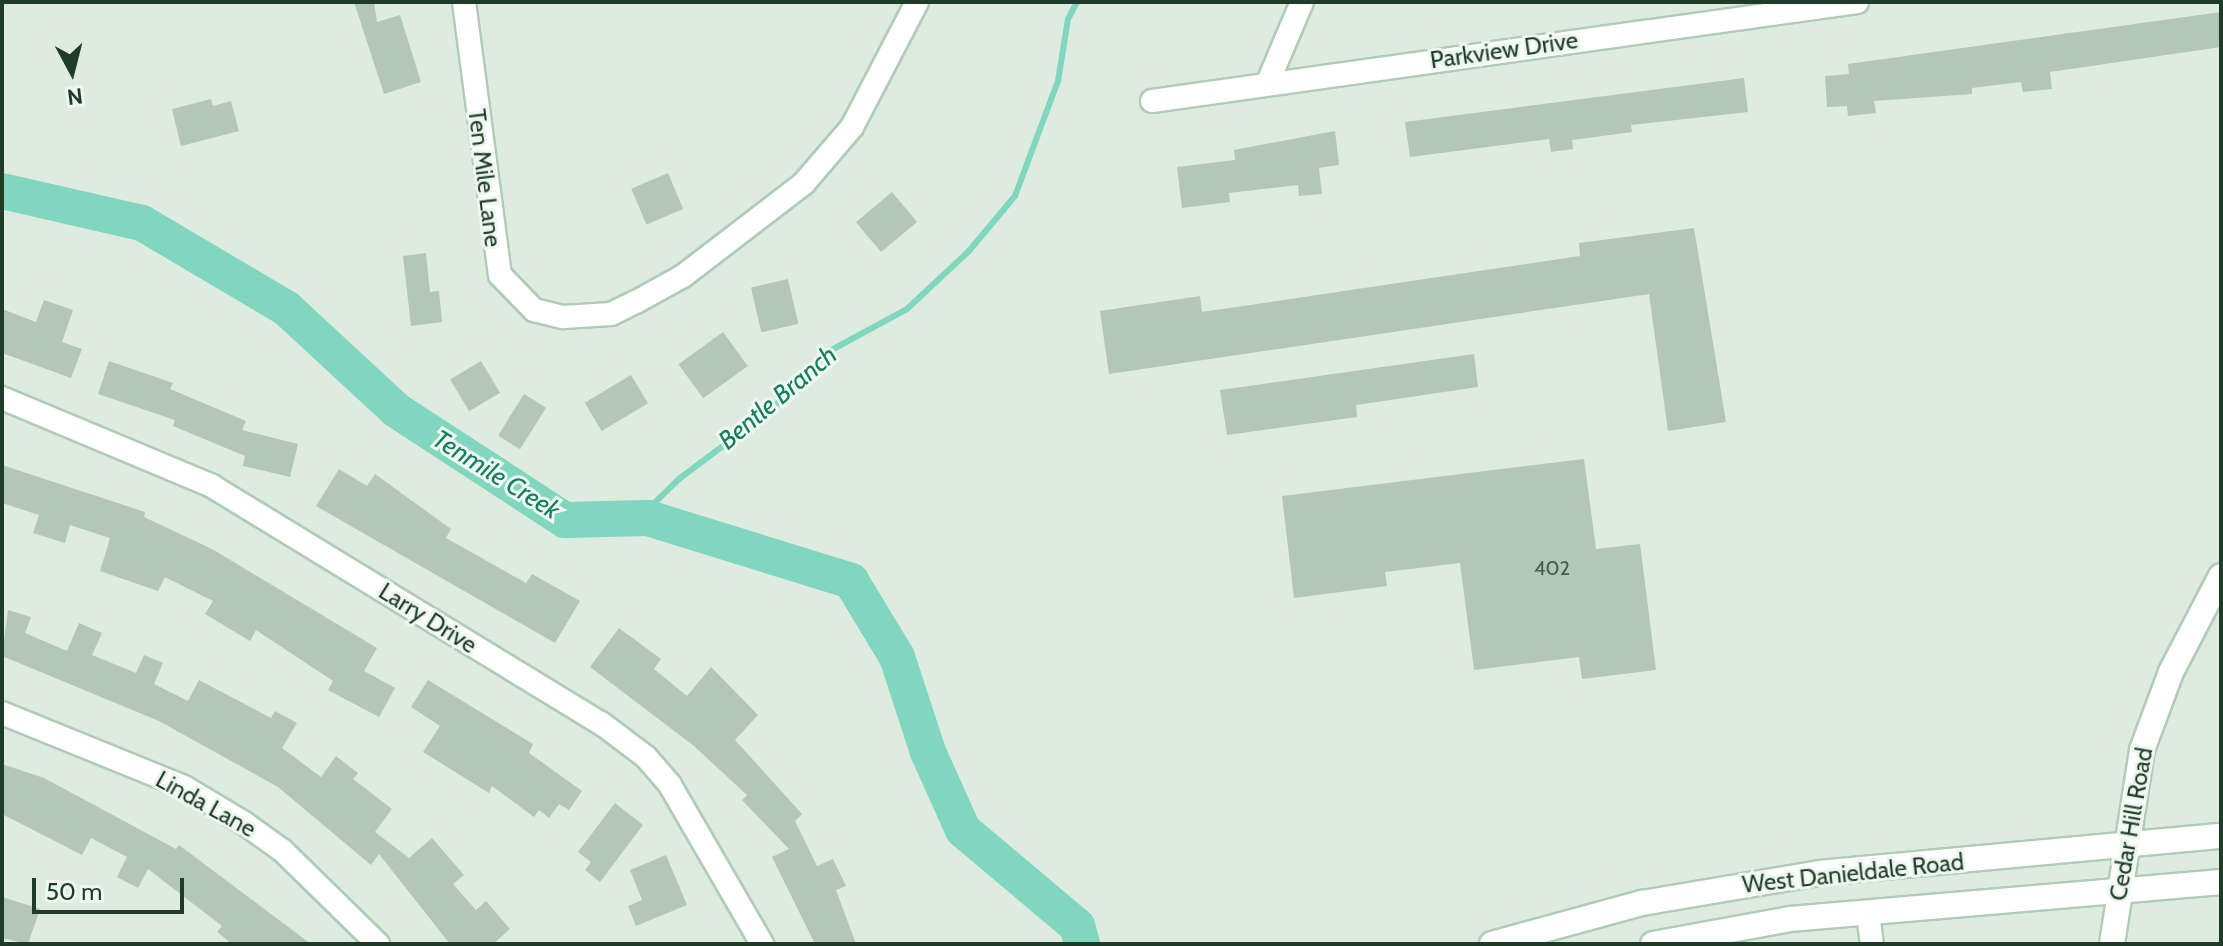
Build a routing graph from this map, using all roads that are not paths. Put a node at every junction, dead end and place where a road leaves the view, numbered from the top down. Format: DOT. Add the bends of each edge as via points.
graph roads {
  1 [pos="464,2"];
  2 [pos="917,2"];
  3 [pos="1302,2"];
  4 [pos="1848,3"];
  5 [pos="1268,82"];
  6 [pos="1152,101"];
  7 [pos="2,398"];
  8 [pos="2221,576"];
  9 [pos="2,713"];
  10 [pos="2221,836"];
  11 [pos="2128,846"];
  12 [pos="2221,882"];
  13 [pos="2119,894"];
  14 [pos="1665,898"];
  15 [pos="1868,913"];
  16 [pos="1663,942"];
  17 [pos="378,944"];
  18 [pos="762,944"];
  19 [pos="1492,944"];
  20 [pos="1872,944"];
  21 [pos="2112,944"];
  1 -- 2 [label="street, Ten Mile Lane" via="500,275 534,310 563,317 611,314 648,296 804,183 852,127"];
  3 -- 5 [label="street"];
  4 -- 5 [label="street, Parkview Drive"];
  5 -- 6 [label="street, Parkview Drive"];
  7 -- 18 [label="street, Larry Drive" via="212,486 601,723 646,757 670,785"];
  8 -- 11 [label="main road, Cedar Hill Road" via="2171,672 2142,750"];
  9 -- 17 [label="street, Linda Lane" via="184,787 244,823 283,851"];
  10 -- 11 [label="main road, West Danieldale Road"];
  11 -- 13 [label="main road, Cedar Hill Road"];
  11 -- 14 [label="main road, West Danieldale Road" via="1819,873"];
  12 -- 13 [label="main road, West Danieldale Road"];
  13 -- 15 [label="main road, West Danieldale Road"];
  13 -- 21 [label="main road, Cedar Hill Road"];
  14 -- 16 [label="main road"];
  14 -- 19 [label="main road, West Danieldale Road"];
  15 -- 16 [label="main road, West Danieldale Road"];
  15 -- 20 [label="street"];
}
